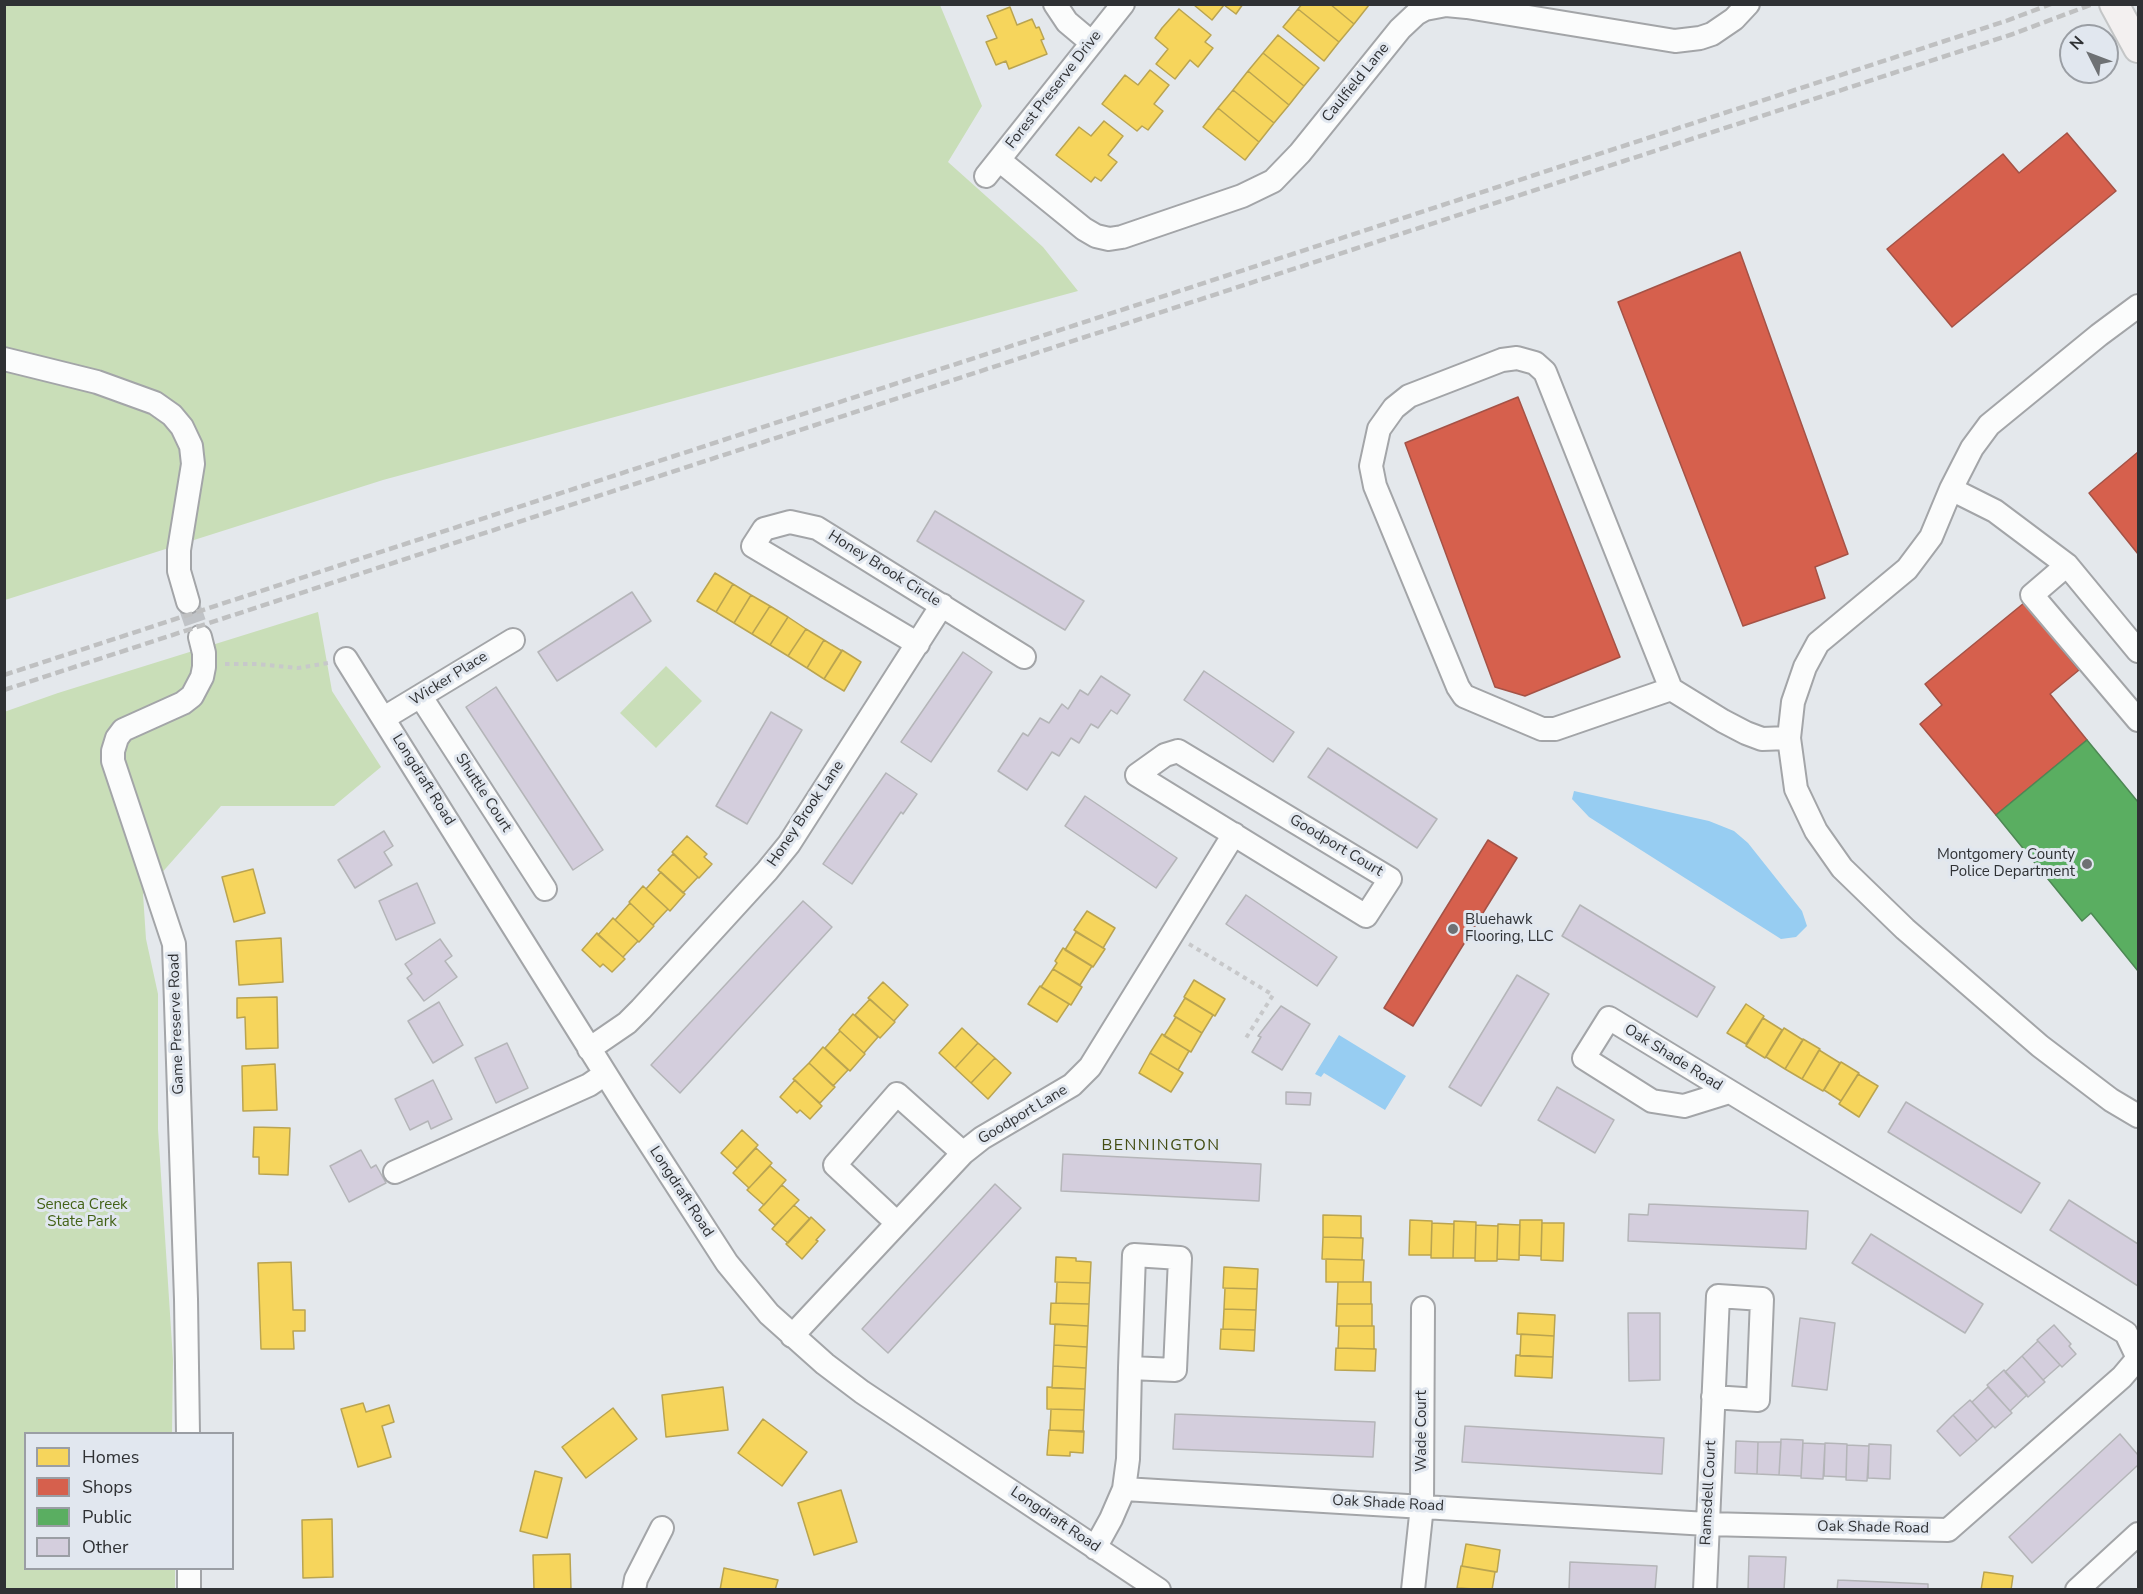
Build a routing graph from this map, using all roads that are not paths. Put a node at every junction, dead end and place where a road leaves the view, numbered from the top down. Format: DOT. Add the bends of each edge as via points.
graph roads {
  1 [pos="1055,4"];
  2 [pos="1123,4"];
  3 [pos="1748,4"];
  4 [pos="2119,14"];
  5 [pos="1092,43"];
  6 [pos="2139,48"];
  7 [pos="992,168"];
  8 [pos="2139,306"];
  9 [pos="4,359"];
  10 [pos="1951,489"];
  11 [pos="2067,565"];
  12 [pos="188,602"];
  13 [pos="942,605"];
  14 [pos="200,637"];
  15 [pos="513,640"];
  16 [pos="918,644"];
  17 [pos="2139,651"];
  18 [pos="1024,657"];
  19 [pos="346,659"];
  20 [pos="1671,689"];
  21 [pos="421,697"];
  22 [pos="384,718"];
  23 [pos="2139,720"];
  24 [pos="1789,738"];
  25 [pos="1234,834"];
  26 [pos="544,889"];
  27 [pos="589,1049"];
  28 [pos="605,1074"];
  29 [pos="1729,1092"];
  30 [pos="2139,1116"];
  31 [pos="963,1152"];
  32 [pos="395,1172"];
  33 [pos="897,1223"];
  34 [pos="1423,1308"];
  35 [pos="792,1336"];
  36 [pos="1130,1368"];
  37 [pos="1713,1397"];
  38 [pos="188,1432"];
  39 [pos="1124,1489"];
  40 [pos="1422,1506"];
  41 [pos="1707,1524"];
  42 [pos="662,1528"];
  43 [pos="2139,1534"];
  44 [pos="1095,1548"];
  45 [pos="189,1570"];
  46 [pos="189,1590"];
  47 [pos="634,1590"];
  48 [pos="1159,1590"];
  49 [pos="1413,1590"];
  50 [pos="1705,1590"];
  51 [pos="2077,1590"];
  1 -- 5 [label="street" via="1067,22"];
  2 -- 5 [label="street, Forest Preserve Drive"];
  3 -- 7 [label="street, Caulfield Lane" via="1712,34 1675,41 1467,7 1425,9 1400,29 1273,181 1242,196 1122,237 1096,236"];
  4 -- 6 [label="main road"];
  5 -- 7 [label="street, Forest Preserve Drive"];
  8 -- 10 [label="street" via="1989,425"];
  9 -- 12 [label="street" via="96,382 154,403 182,427 191,446 193,465 179,550 179,571"];
  10 -- 11 [label="street" via="1995,511"];
  10 -- 24 [label="street" via="1931,537 1907,569 1818,643 1793,702"];
  11 -- 17 [label="street"];
  11 -- 23 [label="street" via="2032,595"];
  13 -- 16 [label="street, Honey Brook Lane"];
  13 -- 16 [label="street, Honey Brook Circle" via="817,528 790,522 764,529 753,546"];
  13 -- 18 [label="street, Honey Brook Circle"];
  14 -- 38 [label="street, Game Preserve Road" via="204,666 192,696 123,730 113,751 113,761 174,944"];
  15 -- 21 [label="street, Wicker Place"];
  16 -- 27 [label="street, Honey Brook Lane" via="789,844 641,1009"];
  19 -- 22 [label="street, Longdraft Road"];
  20 -- 20 [label="street" via="1545,372 1526,360 1502,360 1409,396 1395,408 1379,429 1371,466 1375,486 1464,696 1542,729 1555,729"];
  20 -- 24 [label="street" via="1746,733 1762,739"];
  21 -- 22 [label="street, Wicker Place"];
  21 -- 26 [label="street, Shuttle Court"];
  22 -- 27 [label="street, Longdraft Road"];
  24 -- 30 [label="street" via="1796,789 1816,831 1842,868 1905,929 2040,1046 2111,1100"];
  25 -- 25 [label="street, Goodport Court" via="1137,775 1165,755 1178,751 1390,879 1366,916"];
  25 -- 31 [label="street, Goodport Lane" via="1090,1067 1072,1085"];
  27 -- 28 [label="street, Longdraft Road"];
  28 -- 32 [label="street" via="589,1085"];
  28 -- 35 [label="street, Longdraft Road" via="727,1263"];
  29 -- 29 [label="street, Oak Shade Road" via="1684,1106 1652,1101 1584,1058 1609,1018"];
  29 -- 41 [label="street, Oak Shade Road" via="2126,1333 2138,1358 2122,1377 1948,1530"];
  31 -- 33 [label="street, Goodport Lane"];
  31 -- 33 [label="street" via="897,1094 835,1164"];
  33 -- 35 [label="street, Goodport Lane"];
  34 -- 40 [label="street, Wade Court"];
  35 -- 44 [label="street, Longdraft Road" via="862,1392"];
  36 -- 36 [label="street" via="1134,1255 1180,1258 1174,1371"];
  36 -- 39 [label="street"];
  37 -- 37 [label="street, Ramsdell Court" via="1718,1296 1762,1299 1758,1400"];
  37 -- 41 [label="street, Ramsdell Court"];
  39 -- 40 [label="street, Oak Shade Road"];
  39 -- 44 [label="street"];
  40 -- 41 [label="street, Oak Shade Road"];
  40 -- 49 [label="street, Wade Court"];
  41 -- 50 [label="street, Ramsdell Court"];
  42 -- 47 [label="street"];
  43 -- 51 [label="street"];
  44 -- 48 [label="street, Longdraft Road"];
  45 -- 46 [label="street"];
}
